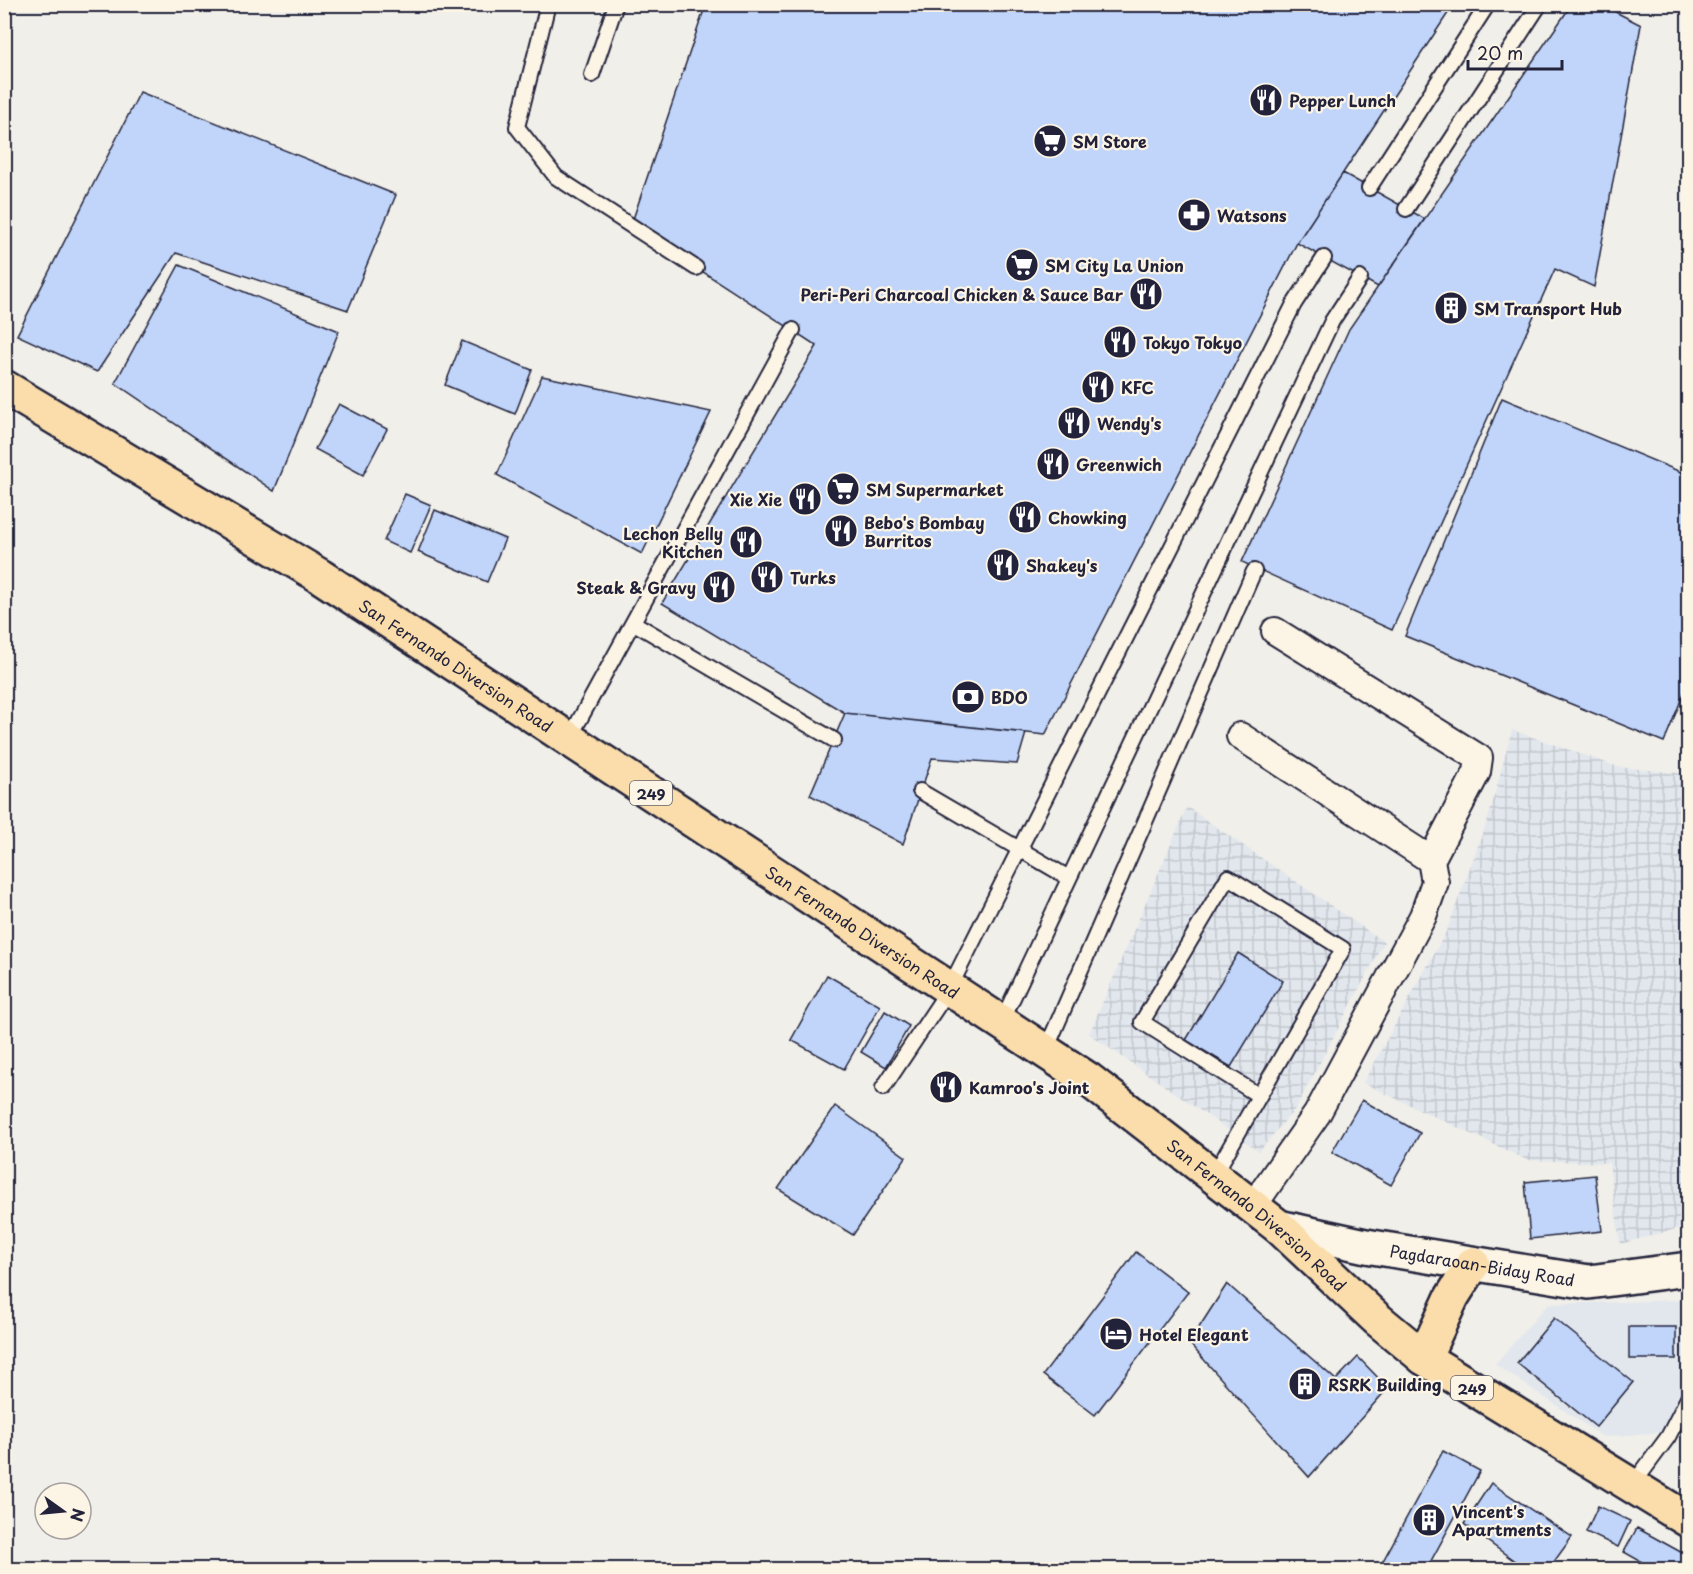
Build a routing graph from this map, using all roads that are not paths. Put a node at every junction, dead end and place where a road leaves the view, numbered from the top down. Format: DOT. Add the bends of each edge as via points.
graph roads {
  1 [pos="548,4"];
  2 [pos="616,4"];
  3 [pos="1488,4"];
  4 [pos="1540,4"];
  5 [pos="592,75"];
  6 [pos="1369,188"];
  7 [pos="1406,209"];
  8 [pos="1324,258"];
  9 [pos="696,268"];
  10 [pos="1360,278"];
  11 [pos="793,330"];
  12 [pos="4,387"];
  13 [pos="1254,571"];
  14 [pos="634,623"];
  15 [pos="1275,631"];
  16 [pos="1240,736"];
  17 [pos="569,740"];
  18 [pos="834,740"];
  19 [pos="920,791"];
  20 [pos="1019,849"];
  21 [pos="1431,860"];
  22 [pos="1069,878"];
  23 [pos="949,989"];
  24 [pos="1001,1023"];
  25 [pos="1045,1052"];
  26 [pos="883,1088"];
  27 [pos="1258,1095"];
  28 [pos="1213,1177"];
  29 [pos="1252,1206"];
  30 [pos="1279,1227"];
  31 [pos="1473,1264"];
  32 [pos="1689,1269"];
  33 [pos="1424,1358"];
  34 [pos="1689,1398"];
  35 [pos="1631,1487"];
  36 [pos="1689,1520"];
  1 -- 9 [label="lane" via="517,127 556,177"];
  2 -- 5 [label="lane"];
  3 -- 6 [label="lane"];
  4 -- 7 [label="lane"];
  8 -- 20 [label="lane" via="1294,304"];
  10 -- 22 [label="lane" via="1332,321"];
  11 -- 14 [label="lane"];
  12 -- 17 [label="highway, San Fernando Diversion Road / 249" via="320,576"];
  13 -- 25 [label="lane"];
  14 -- 17 [label="lane"];
  14 -- 18 [label="lane"];
  15 -- 21 [label="street" via="1479,759 1477,772"];
  16 -- 21 [label="street"];
  17 -- 23 [label="highway, San Fernando Diversion Road / 249"];
  19 -- 20 [label="lane"];
  20 -- 22 [label="lane"];
  20 -- 23 [label="lane"];
  21 -- 29 [label="street" via="1435,882 1423,916 1317,1114"];
  22 -- 24 [label="lane"];
  23 -- 24 [label="highway, San Fernando Diversion Road / 249"];
  23 -- 26 [label="lane"];
  24 -- 25 [label="highway, San Fernando Diversion Road / 249"];
  25 -- 28 [label="highway, San Fernando Diversion Road / 249" via="1089,1080"];
  27 -- 27 [label="lane" via="1142,1022 1228,877 1343,949"];
  27 -- 28 [label="lane"];
  28 -- 29 [label="highway, San Fernando Diversion Road / 249"];
  29 -- 30 [label="highway, San Fernando Diversion Road / 249"];
  30 -- 31 [label="main road, Pagdaraoan-Biday Road / 249"];
  30 -- 33 [label="highway, San Fernando Diversion Road / 249"];
  31 -- 32 [label="main road, Pagdaraoan-Biday Road / 249" via="1589,1282"];
  31 -- 33 [label="highway" via="1452,1297"];
  33 -- 35 [label="highway, San Fernando Diversion Road / 249"];
  34 -- 35 [label="lane" via="1668,1437"];
  35 -- 36 [label="highway, San Fernando Diversion Road / 249"];
}
